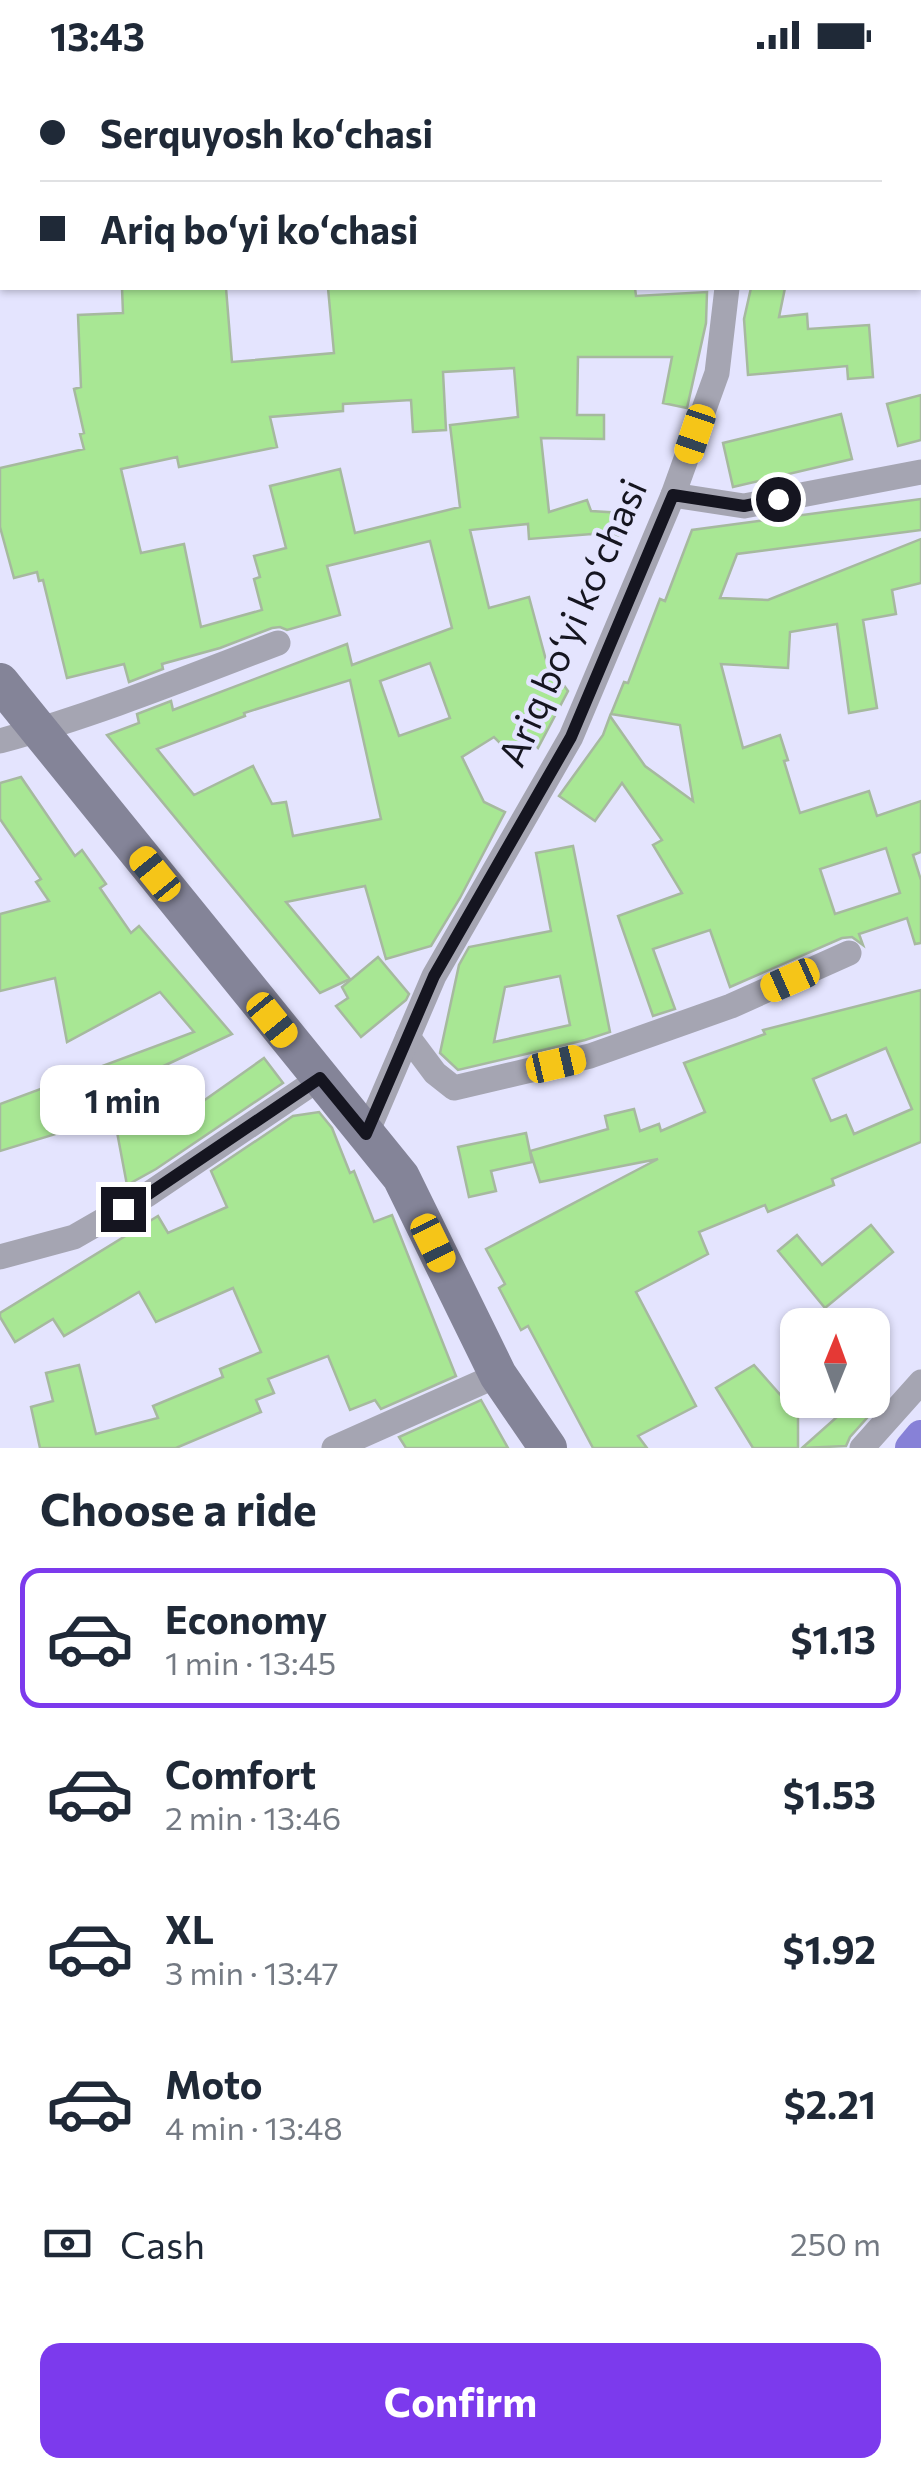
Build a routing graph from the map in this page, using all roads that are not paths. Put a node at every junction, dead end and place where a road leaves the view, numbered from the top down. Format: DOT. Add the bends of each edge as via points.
graph roads {
  1 [pos="728,290"];
  2 [pos="921,472"];
  3 [pos="673,495"];
  4 [pos="278,643"];
  5 [pos="0,682"];
  6 [pos="38,730"];
  7 [pos="0,741"];
  8 [pos="848,954"];
  9 [pos="408,1036"];
  10 [pos="320,1078"];
  11 [pos="366,1134"];
  12 [pos="0,1257"];
  13 [pos="498,1375"];
  14 [pos="921,1382"];
  15 [pos="334,1448"];
  16 [pos="548,1448"];
  17 [pos="862,1448"];
  1 -- 3 [label="street, Ariq boʻyi koʻchasi" via="716,372"];
  2 -- 3 [label="street" via="744,506"];
  3 -- 9 [label="street, Ariq boʻyi koʻchasi" via="571,737 434,976"];
  4 -- 6 [label="street"];
  5 -- 6 [label="street"];
  6 -- 7 [label="street"];
  6 -- 10 [label="street"];
  8 -- 9 [label="street" via="731,1006 590,1056 454,1088"];
  9 -- 11 [label="street, Ariq boʻyi koʻchasi"];
  10 -- 11 [label="street"];
  10 -- 12 [label="street" via="74,1236"];
  11 -- 13 [label="street" via="401,1177"];
  13 -- 15 [label="street"];
  13 -- 16 [label="street"];
  14 -- 17 [label="street"];
}
